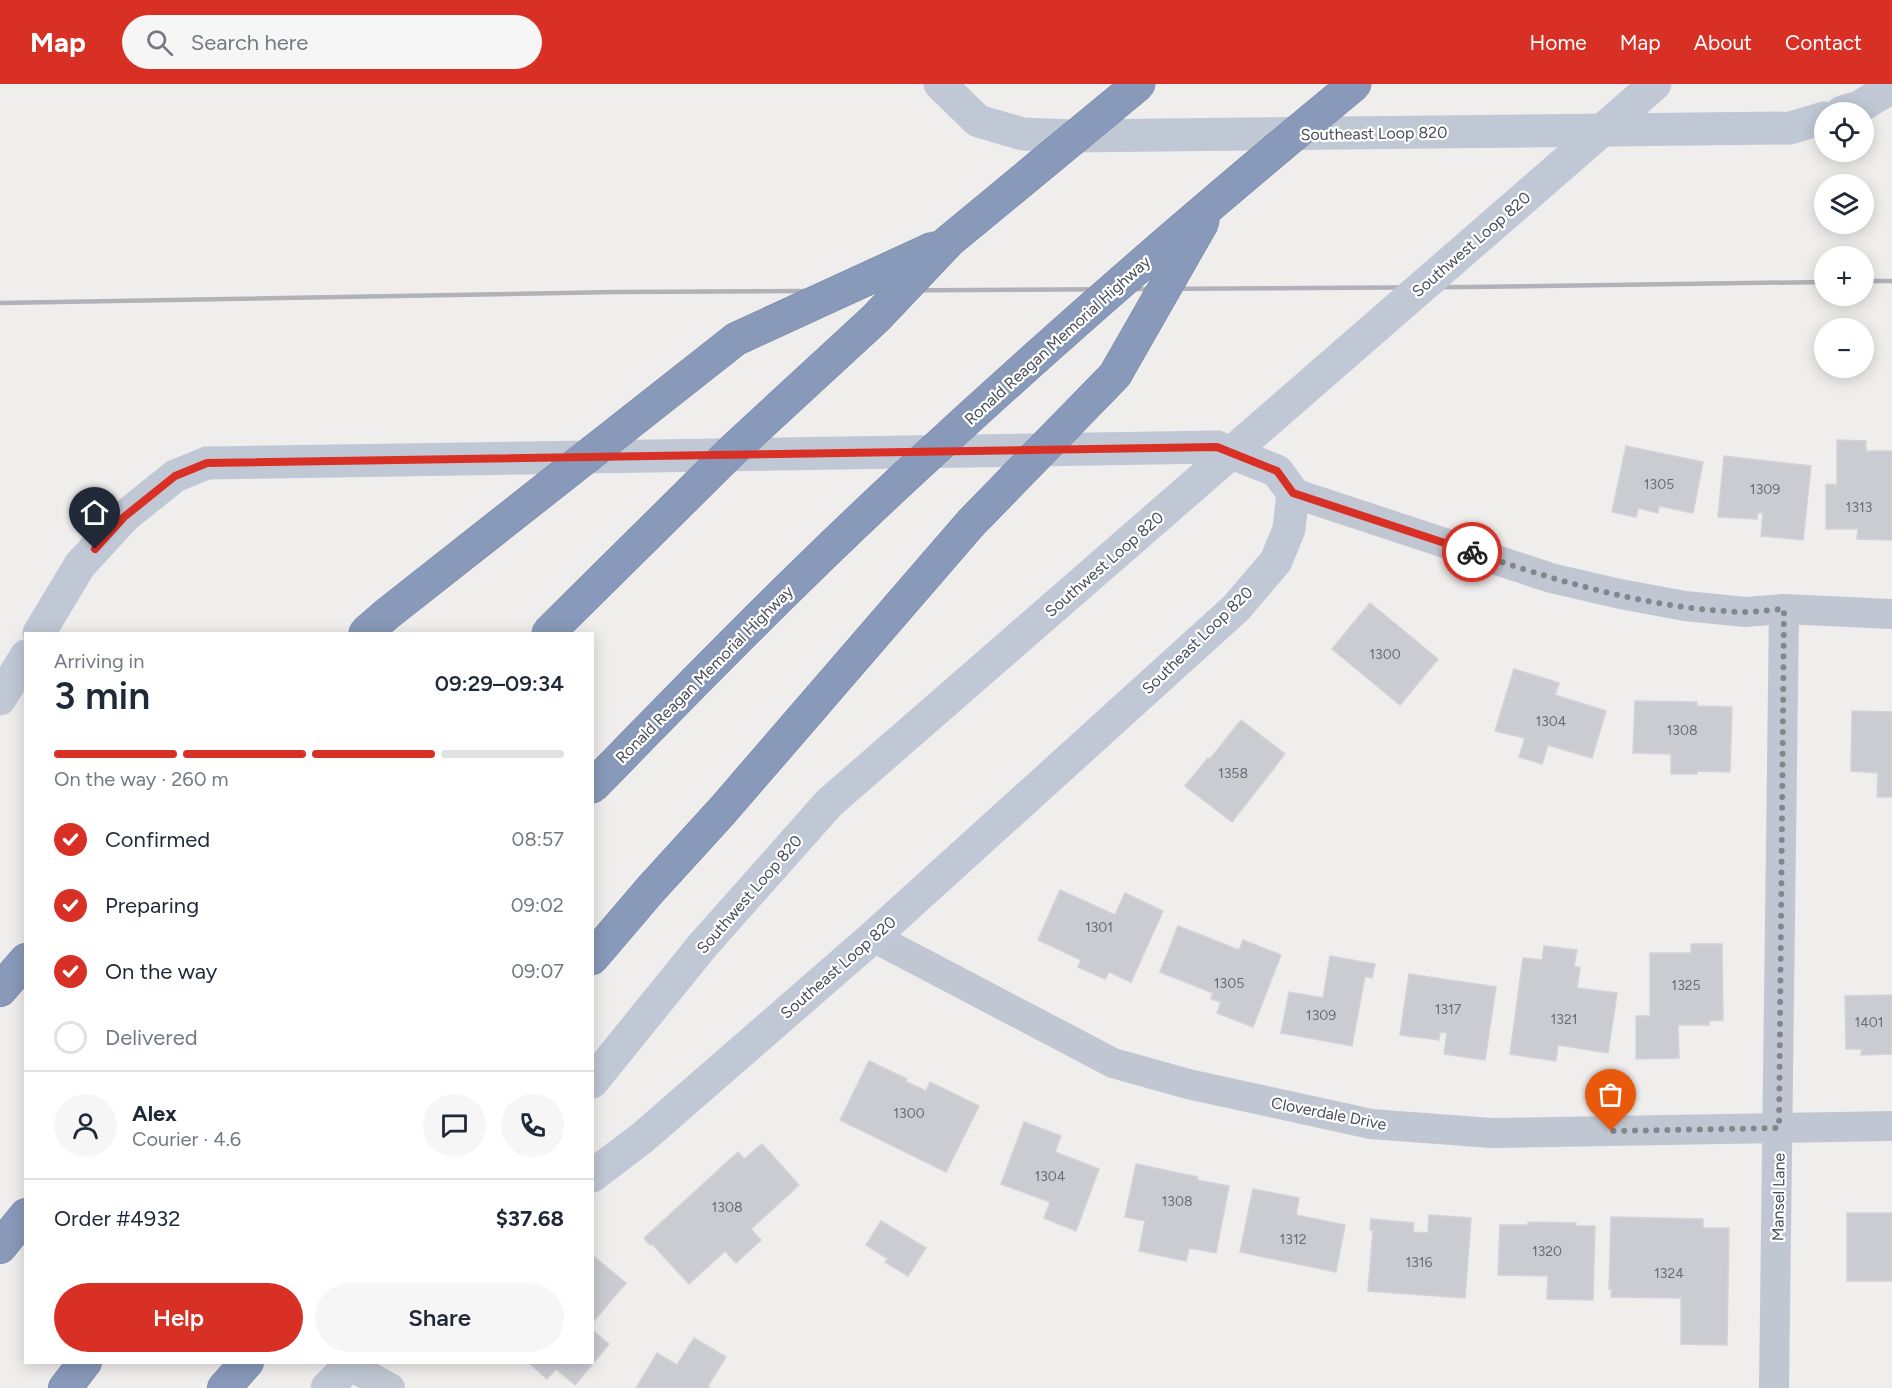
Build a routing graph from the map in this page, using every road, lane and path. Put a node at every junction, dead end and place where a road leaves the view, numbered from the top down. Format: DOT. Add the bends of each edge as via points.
graph roads {
  1 [pos="940,84"];
  2 [pos="1139,84"];
  3 [pos="1355,84"];
  4 [pos="1654,84"];
  5 [pos="1892,87"];
  6 [pos="1867,102"];
  7 [pos="1814,121"];
  8 [pos="1216,199"];
  9 [pos="949,241"];
  10 [pos="1293,493"];
  11 [pos="1784,609"];
  12 [pos="1892,614"];
  13 [pos="40,632"];
  14 [pos="366,632"];
  15 [pos="549,632"];
  16 [pos="24,659"];
  17 [pos="0,699"];
  18 [pos="594,785"];
  19 [pos="873,937"];
  20 [pos="594,956"];
  21 [pos="24,962"];
  22 [pos="0,990"];
  23 [pos="594,1080"];
  24 [pos="1892,1126"];
  25 [pos="1779,1128"];
  26 [pos="594,1174"];
  27 [pos="24,1217"];
  28 [pos="0,1247"];
  29 [pos="83,1364"];
  30 [pos="245,1364"];
  31 [pos="345,1369"];
  32 [pos="65,1388"];
  33 [pos="224,1388"];
  34 [pos="390,1388"];
  35 [pos="1774,1388"];
  1 -- 7 [label="main road, Southeast Loop 820" via="978,121 1023,134 1790,128"];
  2 -- 9 [label="highway, bridge"];
  3 -- 8 [label="highway, Ronald Reagan Memorial Highway, bridge"];
  4 -- 23 [label="main road, Southwest Loop 820, bridge" via="829,803 703,945"];
  5 -- 6 [label="main road"];
  8 -- 18 [label="highway, Ronald Reagan Memorial Highway, bridge" via="906,476"];
  8 -- 20 [label="highway, bridge" via="1115,375 970,524"];
  9 -- 14 [label="highway, bridge" via="736,339"];
  9 -- 15 [label="highway, bridge" via="876,318 734,449"];
  10 -- 11 [label="street" via="1551,578 1685,606 1745,612"];
  10 -- 13 [label="main road" via="1277,471 1217,447 207,463 175,476 124,517 80,565"];
  10 -- 19 [label="main road, Southeast Loop 820" via="1289,530 1276,561 1236,608"];
  11 -- 12 [label="street"];
  11 -- 25 [label="street, Mansel Lane"];
  16 -- 17 [label="main road"];
  19 -- 25 [label="street, Cloverdale Drive" via="1113,1063 1188,1084 1371,1124 1491,1133"];
  19 -- 26 [label="main road, Southeast Loop 820" via="642,1138"];
  21 -- 22 [label="highway"];
  24 -- 25 [label="street, Cloverdale Drive"];
  25 -- 35 [label="street, Mansel Lane"];
  27 -- 28 [label="highway"];
  29 -- 32 [label="highway"];
  30 -- 33 [label="highway"];
  31 -- 34 [label="street"];
}
